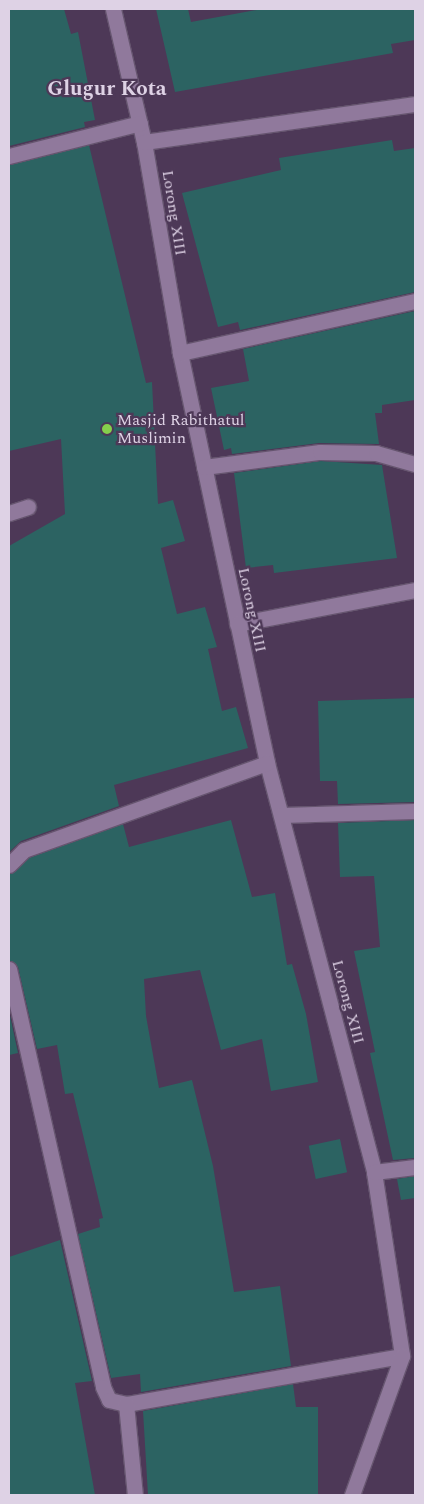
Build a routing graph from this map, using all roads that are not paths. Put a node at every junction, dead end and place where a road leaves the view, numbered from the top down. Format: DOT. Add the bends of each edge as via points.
graph roads {
  1 [pos="113,9"];
  2 [pos="415,104"];
  3 [pos="140,124"];
  4 [pos="144,142"];
  5 [pos="9,156"];
  6 [pos="415,302"];
  7 [pos="180,353"];
  8 [pos="415,464"];
  9 [pos="204,467"];
  10 [pos="28,508"];
  11 [pos="9,513"];
  12 [pos="415,590"];
  13 [pos="237,624"];
  14 [pos="267,763"];
  15 [pos="415,811"];
  16 [pos="281,815"];
  17 [pos="9,865"];
  18 [pos="9,969"];
  19 [pos="415,1168"];
  20 [pos="374,1172"];
  21 [pos="402,1356"];
  22 [pos="126,1404"];
  23 [pos="135,1495"];
  24 [pos="352,1495"];
  1 -- 3 [label="street, Lorong XIII"];
  2 -- 4 [label="street"];
  3 -- 4 [label="street, Lorong XIII"];
  3 -- 5 [label="street"];
  4 -- 7 [label="street, Lorong XIII"];
  6 -- 7 [label="street"];
  7 -- 9 [label="street, Lorong XIII"];
  8 -- 9 [label="street" via="376,453 320,452"];
  9 -- 13 [label="street, Lorong XIII"];
  10 -- 11 [label="street"];
  12 -- 13 [label="street"];
  13 -- 14 [label="street, Lorong XIII"];
  14 -- 16 [label="street, Lorong XIII"];
  14 -- 17 [label="street" via="24,850"];
  15 -- 16 [label="street"];
  16 -- 20 [label="street, Lorong XIII"];
  18 -- 22 [label="street" via="104,1387 110,1400"];
  19 -- 20 [label="street"];
  20 -- 21 [label="street, Lorong XIII"];
  21 -- 22 [label="street"];
  21 -- 24 [label="street"];
  22 -- 23 [label="street"];
}
